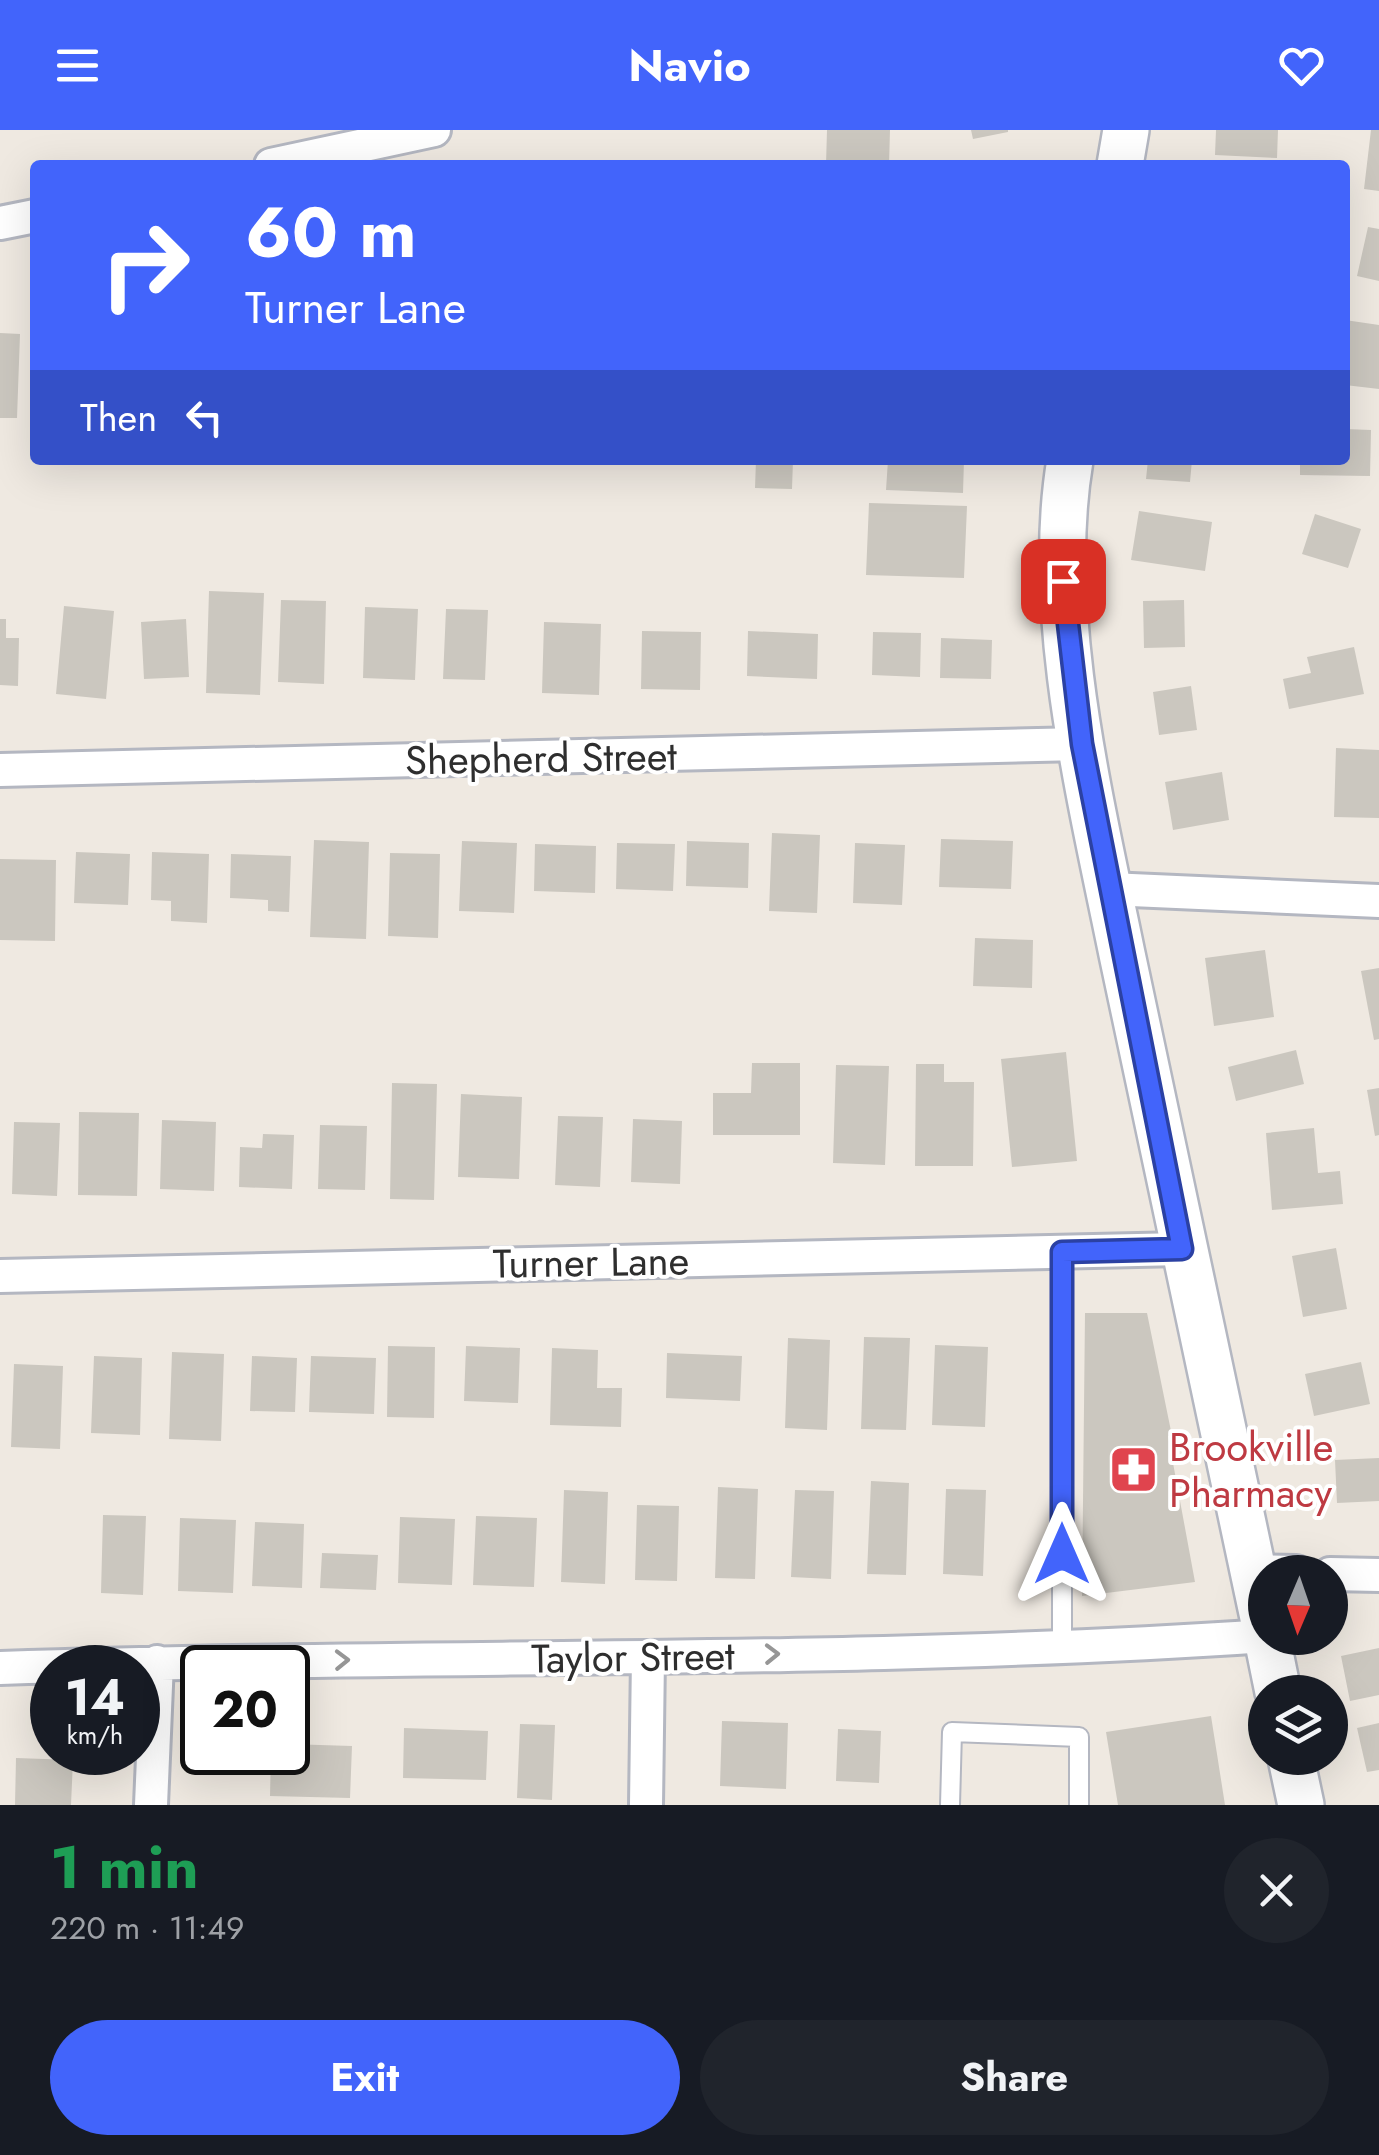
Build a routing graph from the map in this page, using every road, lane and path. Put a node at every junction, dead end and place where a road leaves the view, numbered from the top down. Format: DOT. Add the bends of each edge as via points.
graph roads {
  1 [pos="434,130"];
  2 [pos="1126,130"];
  3 [pos="294,160"];
  4 [pos="1121,160"];
  5 [pos="30,217"];
  6 [pos="0,223"];
  7 [pos="1069,465"];
  8 [pos="1082,744"];
  9 [pos="0,770"];
  10 [pos="1109,890"];
  11 [pos="1379,901"];
  12 [pos="1182,1249"];
  13 [pos="1062,1252"];
  14 [pos="0,1276"];
  15 [pos="1269,1555"];
  16 [pos="1348,1575"];
  17 [pos="1379,1576"];
  18 [pos="1248,1638"];
  19 [pos="1062,1646"];
  20 [pos="648,1657"];
  21 [pos="160,1662"];
  22 [pos="30,1667"];
  23 [pos="0,1668"];
  24 [pos="152,1775"];
  25 [pos="1295,1775"];
  26 [pos="151,1805"];
  27 [pos="646,1805"];
  28 [pos="950,1805"];
  29 [pos="1079,1805"];
  30 [pos="1301,1805"];
  1 -- 3 [label="street"];
  2 -- 4 [label="main road"];
  5 -- 6 [label="street"];
  7 -- 8 [label="main road" via="1061,549"];
  8 -- 9 [label="street, Shepherd Street"];
  8 -- 10 [label="main road"];
  10 -- 11 [label="street"];
  10 -- 12 [label="main road"];
  12 -- 13 [label="street, Turner Lane"];
  12 -- 15 [label="main road"];
  13 -- 14 [label="street, Turner Lane"];
  13 -- 19 [label="lane"];
  16 -- 17 [label="street"];
  18 -- 19 [label="street, Taylor Street"];
  20 -- 19 [label="street, Taylor Street, one-way"];
  21 -- 20 [label="street, Taylor Street, one-way"];
  20 -- 27 [label="street"];
  22 -- 23 [label="street, Taylor Street"];
  24 -- 26 [label="street"];
  25 -- 30 [label="main road"];
  28 -- 29 [label="lane" via="952,1732 1079,1737"];
}
